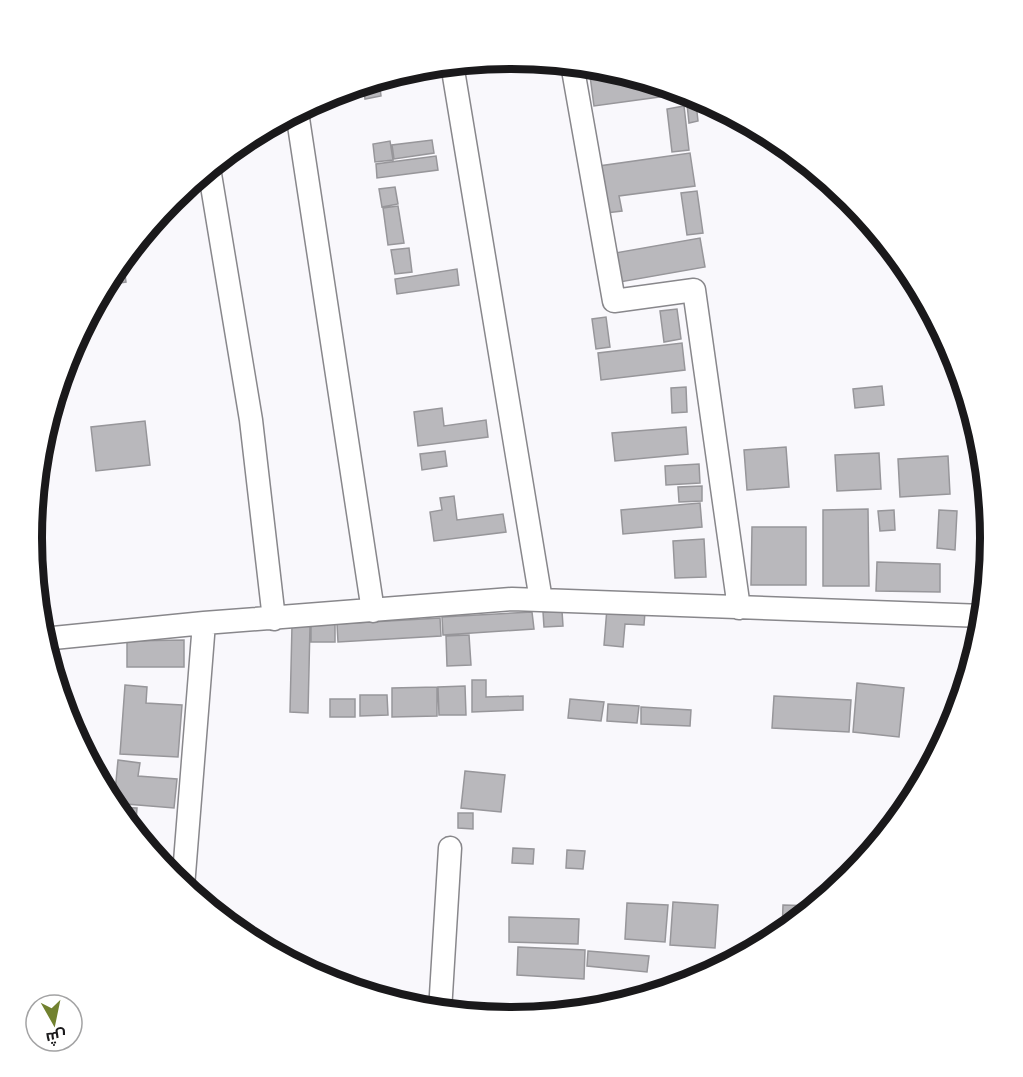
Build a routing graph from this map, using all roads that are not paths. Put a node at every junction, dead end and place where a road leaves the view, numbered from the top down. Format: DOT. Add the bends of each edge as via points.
graph roads {
  1 [pos="453,73"];
  2 [pos="574,73"];
  3 [pos="298,120"];
  4 [pos="211,179"];
  5 [pos="541,600"];
  6 [pos="739,608"];
  7 [pos="373,610"];
  8 [pos="974,616"];
  9 [pos="274,619"];
  10 [pos="204,623"];
  11 [pos="53,638"];
  12 [pos="450,848"];
  13 [pos="184,874"];
  14 [pos="441,1002"];
  1 -- 5 [label="street"];
  2 -- 6 [label="street" via="614,301 694,290"];
  3 -- 7 [label="street"];
  4 -- 9 [label="street" via="250,420"];
  5 -- 6 [label="street"];
  5 -- 7 [label="street"];
  6 -- 8 [label="street"];
  7 -- 9 [label="street"];
  9 -- 10 [label="street"];
  10 -- 11 [label="street"];
  10 -- 13 [label="street"];
  12 -- 14 [label="street"];
}
